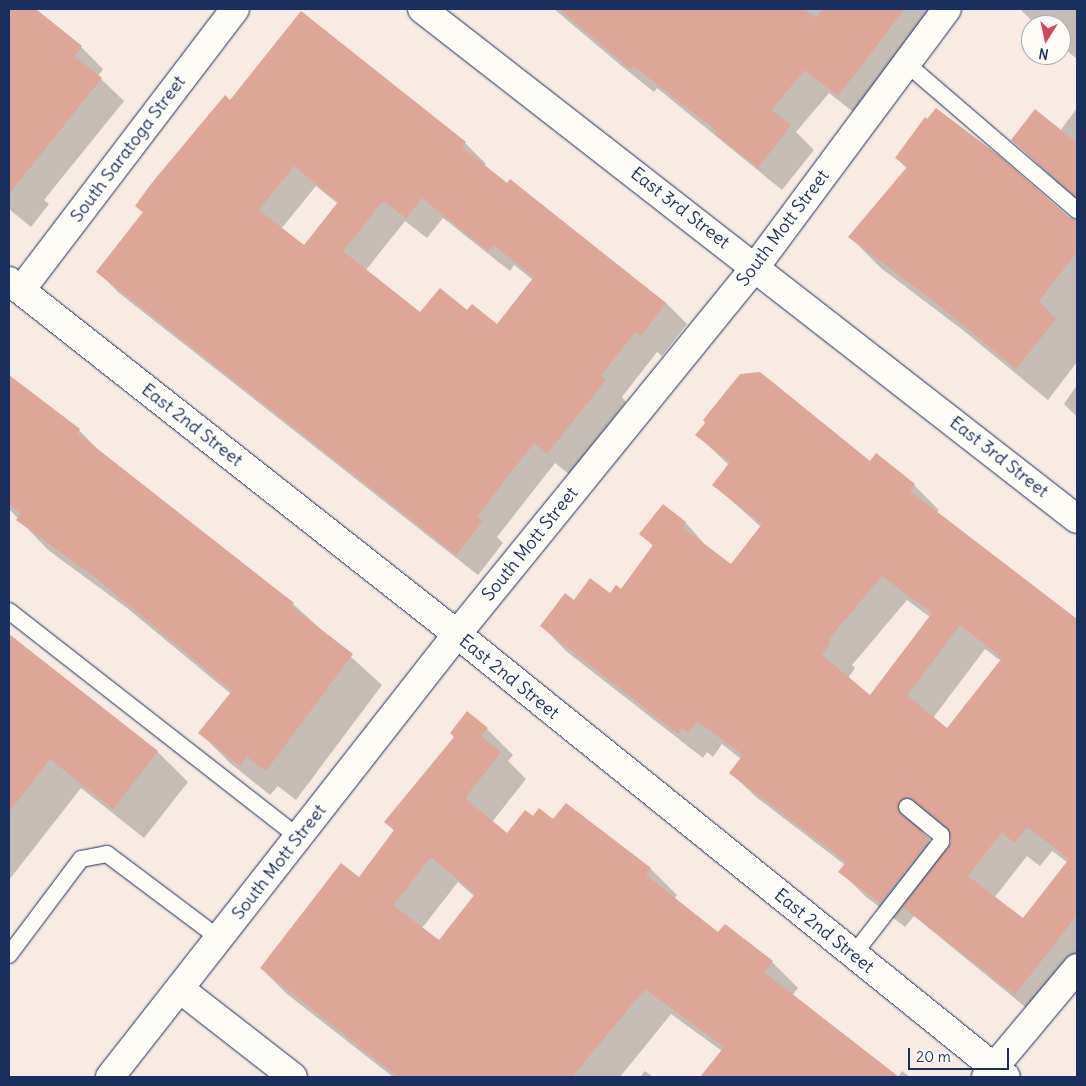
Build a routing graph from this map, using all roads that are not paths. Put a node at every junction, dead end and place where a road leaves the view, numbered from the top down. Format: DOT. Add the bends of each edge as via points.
graph roads {
  1 [pos="234,9"];
  2 [pos="422,9"];
  3 [pos="947,9"];
  4 [pos="907,64"];
  5 [pos="1077,210"];
  6 [pos="756,266"];
  7 [pos="15,285"];
  8 [pos="1077,519"];
  9 [pos="9,612"];
  10 [pos="457,634"];
  11 [pos="907,807"];
  12 [pos="298,837"];
  13 [pos="219,938"];
  14 [pos="9,955"];
  15 [pos="853,955"];
  16 [pos="1077,968"];
  17 [pos="180,989"];
  18 [pos="995,1074"];
  19 [pos="110,1077"];
  20 [pos="293,1077"];
  1 -- 7 [label="street, South Saratoga Street"];
  2 -- 6 [label="street, East 3rd Street"];
  3 -- 4 [label="street, South Mott Street"];
  4 -- 5 [label="lane"];
  4 -- 6 [label="street, South Mott Street"];
  6 -- 8 [label="street, East 3rd Street"];
  6 -- 10 [label="street, South Mott Street"];
  7 -- 10 [label="street, East 2nd Street"];
  9 -- 12 [label="lane"];
  10 -- 12 [label="street, South Mott Street"];
  10 -- 15 [label="street, East 2nd Street"];
  11 -- 15 [label="lane" via="942,835 941,842"];
  12 -- 13 [label="street, South Mott Street"];
  13 -- 14 [label="lane" via="106,854 81,859"];
  13 -- 17 [label="street, South Mott Street"];
  15 -- 18 [label="street, East 2nd Street"];
  16 -- 18 [label="street"];
  17 -- 19 [label="street, South Mott Street"];
  17 -- 20 [label="street"];
}
